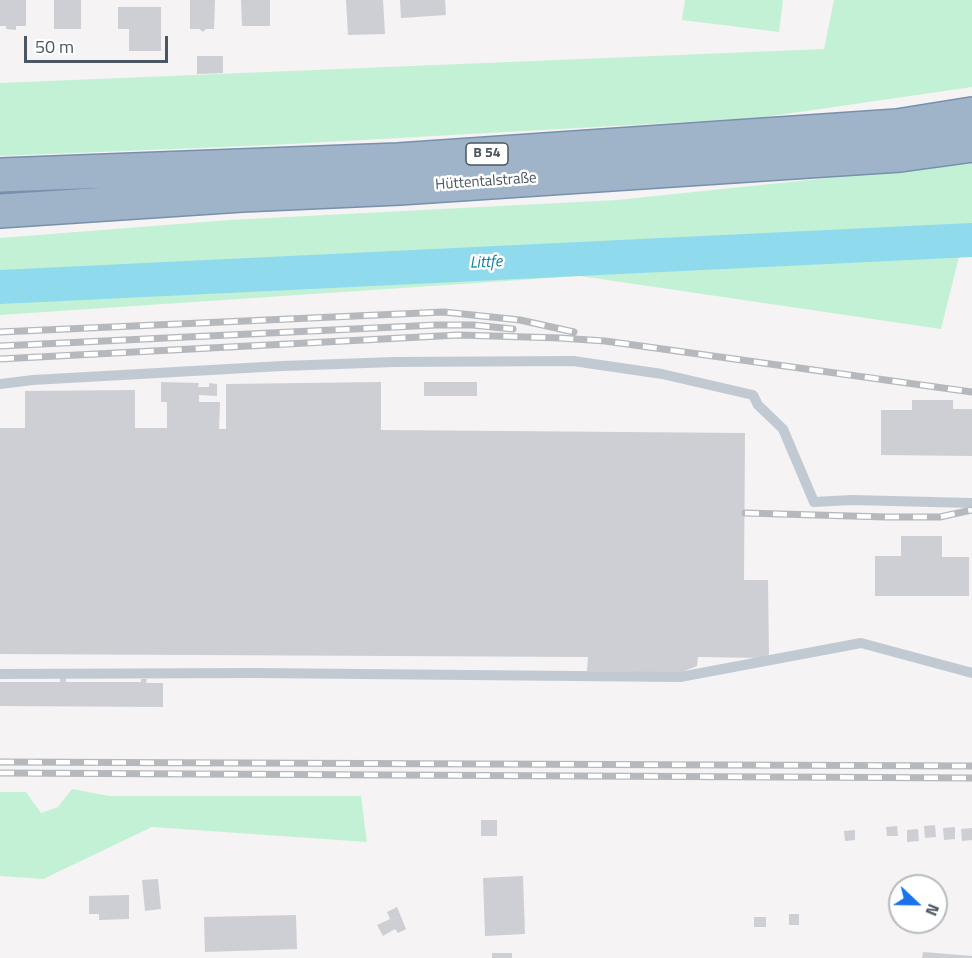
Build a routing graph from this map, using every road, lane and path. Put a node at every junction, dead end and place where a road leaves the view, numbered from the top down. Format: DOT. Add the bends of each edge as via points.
graph roads {
  1 [pos="972,114"];
  2 [pos="972,145"];
  3 [pos="0,175"];
  4 [pos="0,211"];
  5 [pos="0,384"];
  6 [pos="972,503"];
  7 [pos="972,673"];
  8 [pos="0,674"];
  1 -- 3 [label="highway, Hüttentalstraße / B 54" via="897,126 398,160"];
  2 -- 4 [label="highway, Hüttentalstraße / B 54" via="876,156"];
  5 -- 6 [label="lane" via="293,366 573,361 662,374 753,395 783,429 814,502"];
  7 -- 8 [label="lane" via="861,643 680,677"];
}
